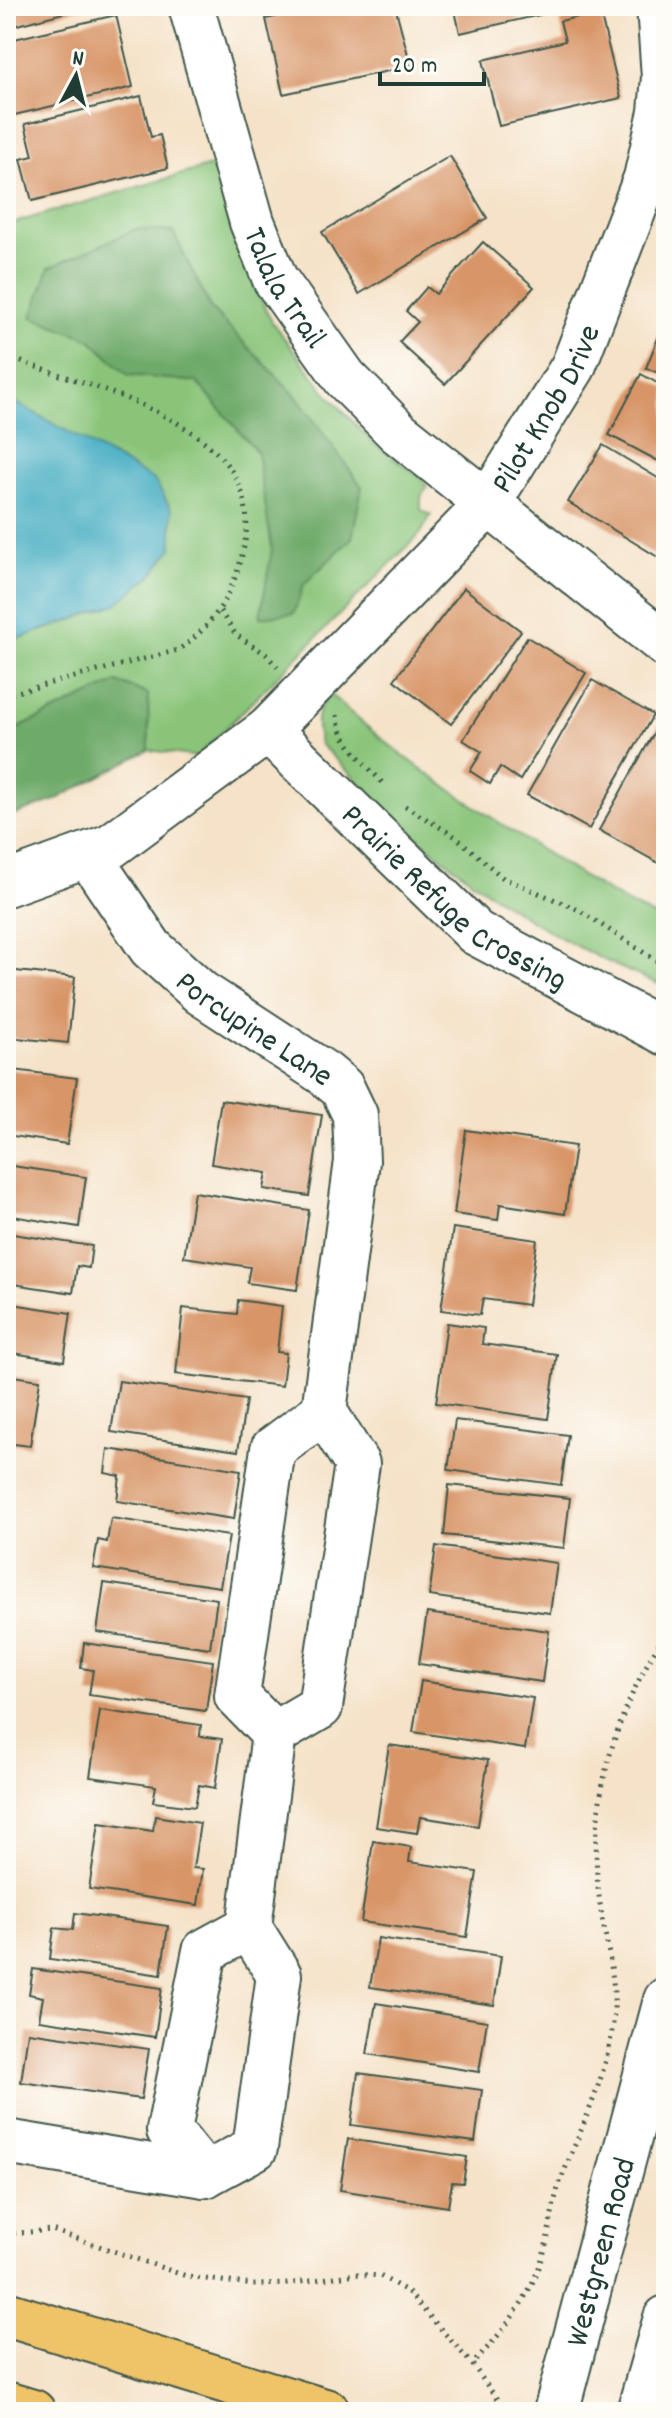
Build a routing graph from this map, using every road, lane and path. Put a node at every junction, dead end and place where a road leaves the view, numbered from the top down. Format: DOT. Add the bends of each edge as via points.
graph roads {
  1 [pos="191,6"];
  2 [pos="659,6"];
  3 [pos="6,356"];
  4 [pos="487,505"];
  5 [pos="666,645"];
  6 [pos="6,695"];
  7 [pos="339,702"];
  8 [pos="268,730"];
  9 [pos="387,788"];
  10 [pos="397,800"];
  11 [pos="88,855"];
  12 [pos="6,884"];
  13 [pos="666,967"];
  14 [pos="666,1033"];
  15 [pos="324,1411"];
  16 [pos="666,1632"];
  17 [pos="274,1734"];
  18 [pos="249,1927"];
  19 [pos="666,2000"];
  20 [pos="6,2142"];
  21 [pos="205,2175"];
  22 [pos="6,2234"];
  23 [pos="6,2314"];
  24 [pos="666,2318"];
  25 [pos="472,2364"];
  26 [pos="6,2404"];
  27 [pos="33,2412"];
  28 [pos="328,2412"];
  29 [pos="506,2412"];
  30 [pos="556,2412"];
  31 [pos="639,2412"];
  1 -- 4 [label="street, Talala Trail" via="232,162 275,279 345,378 398,432"];
  2 -- 4 [label="street, Pilot Knob Drive" via="663,89 646,178 573,367"];
  3 -- 6 [label="path" via="108,392 189,430 230,466 240,482 247,537 234,586 220,611 178,650"];
  4 -- 5 [label="street, Talala Trail"];
  4 -- 8 [label="street, Pilot Knob Drive"];
  7 -- 9 [label="path" via="340,730"];
  8 -- 11 [label="street, Pilot Knob Drive" via="111,846"];
  8 -- 14 [label="street, Prairie Refuge Crossing" via="476,933"];
  10 -- 13 [label="path" via="456,837 503,878 577,909"];
  11 -- 12 [label="street, Pilot Knob Drive"];
  11 -- 15 [label="street, Porcupine Lane" via="151,948 201,993 324,1073 342,1088 355,1115 357,1161"];
  15 -- 17 [label="street" via="357,1464 320,1707"];
  15 -- 17 [label="street" via="273,1449 237,1696"];
  16 -- 25 [label="path" via="616,1725 598,1812 598,1894 614,1999 604,2060 588,2120 553,2200 543,2259 501,2335"];
  17 -- 18 [label="street"];
  18 -- 21 [label="street" via="279,1975 255,2148"];
  18 -- 21 [label="street" via="205,1951 169,2130"];
  19 -- 30 [label="street, Westgreen Road"];
  20 -- 21 [label="street"];
  22 -- 25 [label="path" via="52,2230 189,2277 253,2285 380,2276 407,2291"];
  23 -- 28 [label="main road"];
  24 -- 31 [label="street"];
  25 -- 29 [label="path"];
  26 -- 27 [label="main road"];
}
